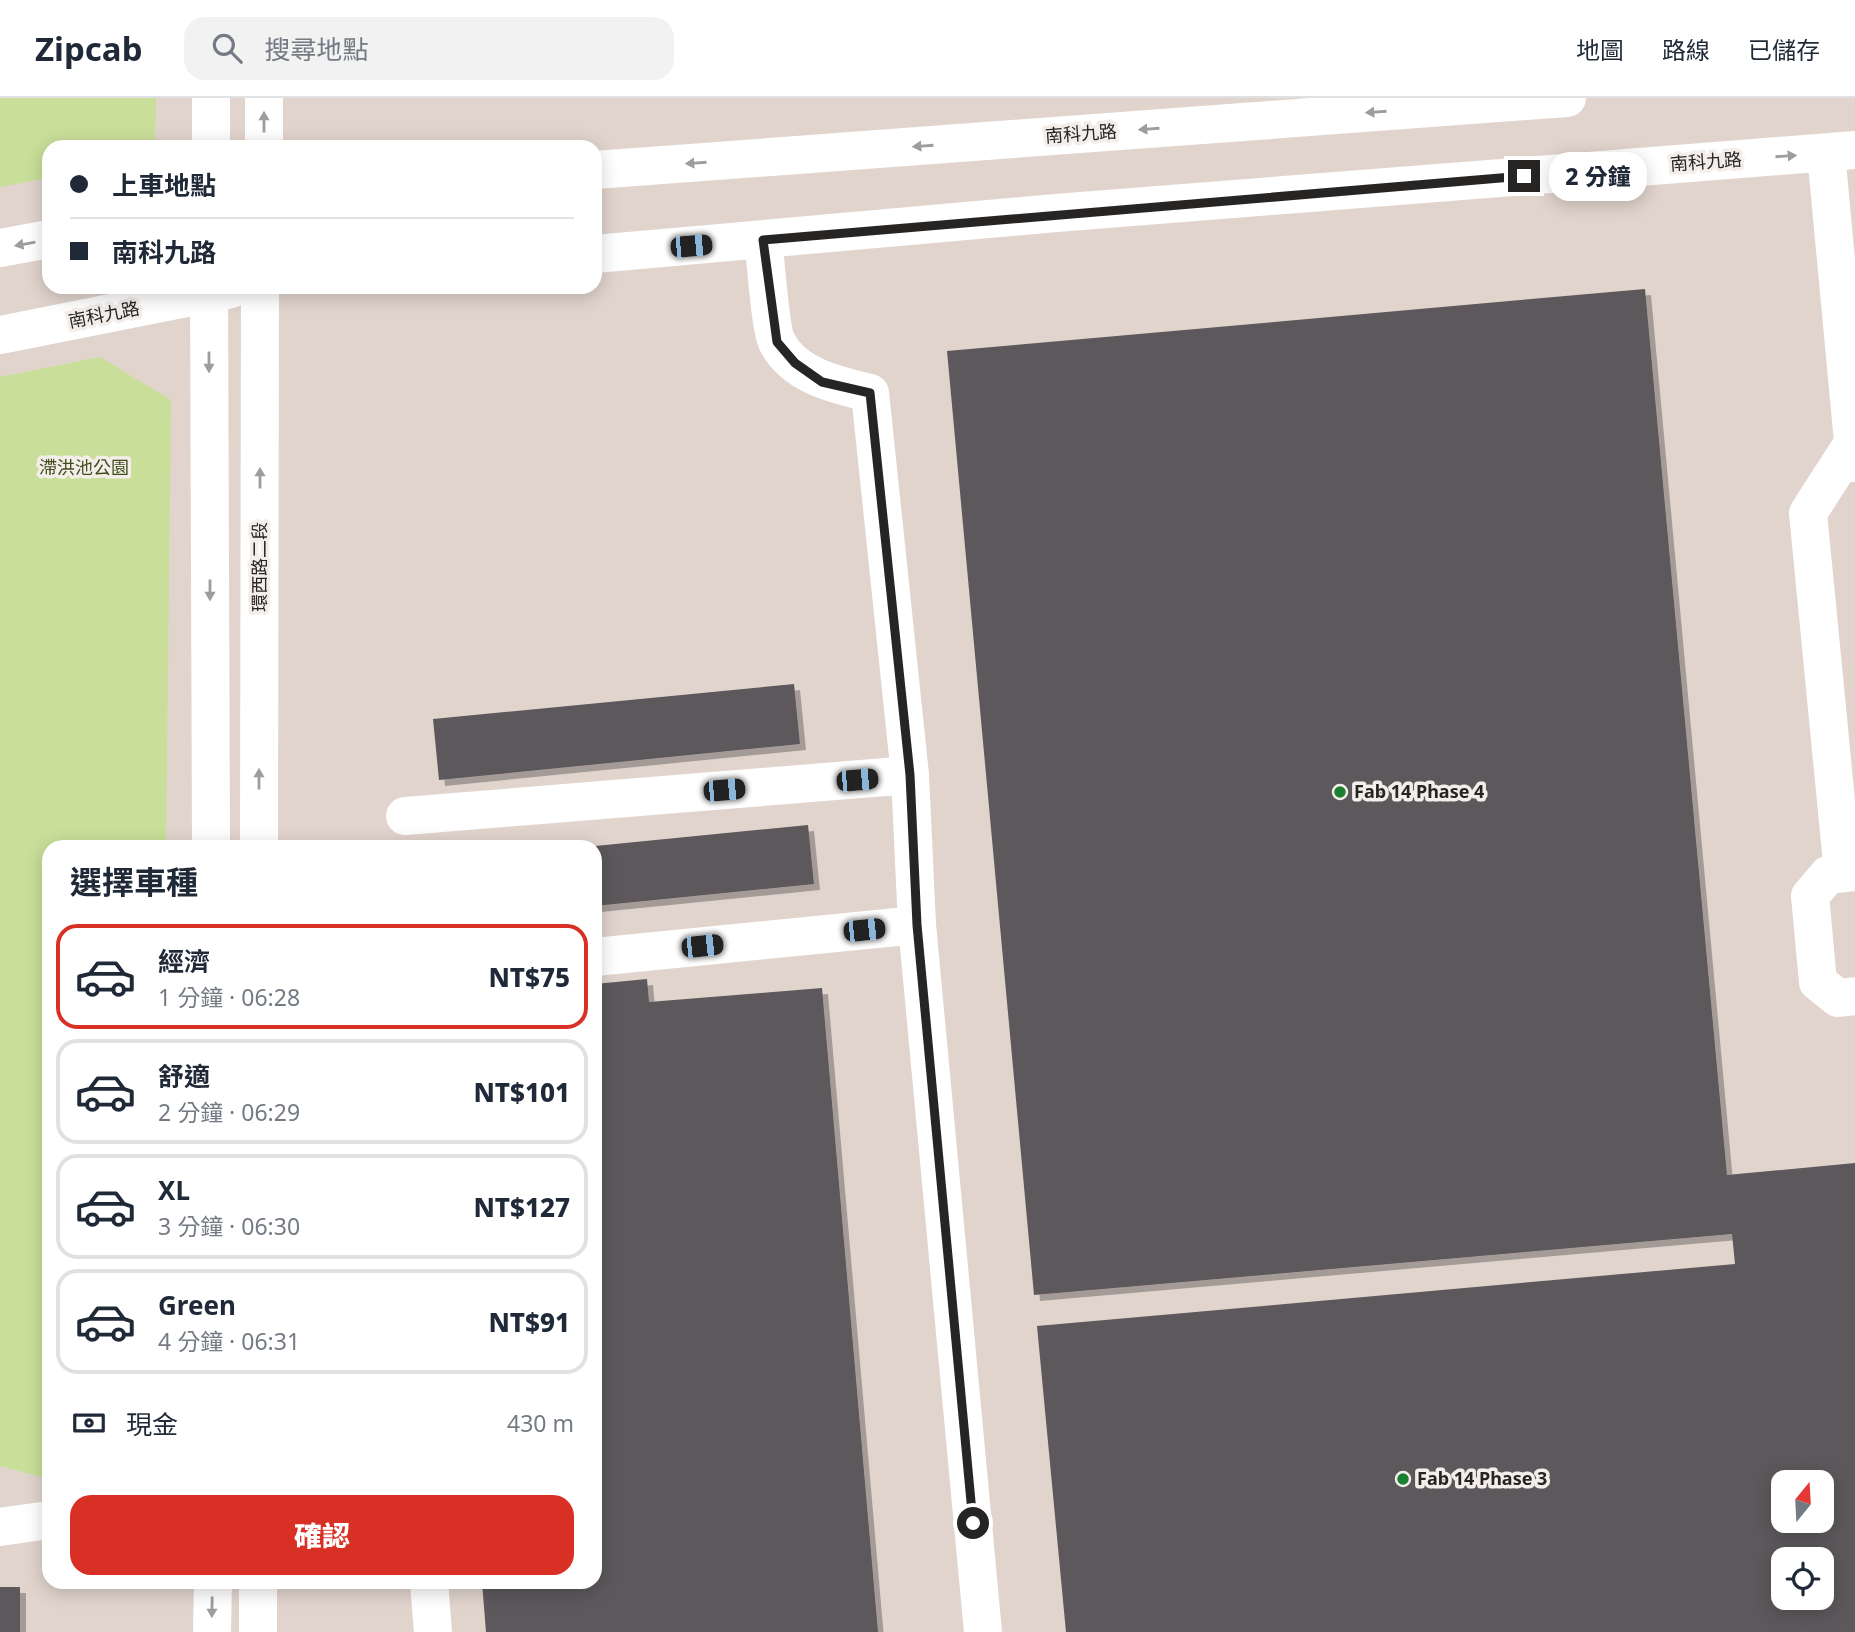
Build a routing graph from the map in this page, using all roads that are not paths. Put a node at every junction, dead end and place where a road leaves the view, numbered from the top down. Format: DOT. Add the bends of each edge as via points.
graph roads {
  1 [pos="211,98"];
  2 [pos="264,98"];
  3 [pos="1567,98"];
  4 [pos="211,140"];
  5 [pos="264,140"];
  6 [pos="1840,151"];
  7 [pos="602,169"];
  8 [pos="42,240"];
  9 [pos="763,240"];
  10 [pos="0,248"];
  11 [pos="602,253"];
  12 [pos="196,294"];
  13 [pos="220,294"];
  14 [pos="260,294"];
  15 [pos="0,335"];
  16 [pos="1854,453"];
  17 [pos="910,775"];
  18 [pos="405,816"];
  19 [pos="211,840"];
  20 [pos="259,840"];
  21 [pos="1849,873"];
  22 [pos="917,925"];
  23 [pos="602,956"];
  24 [pos="1855,996"];
  25 [pos="42,1521"];
  26 [pos="0,1527"];
  27 [pos="213,1589"];
  28 [pos="258,1589"];
  29 [pos="430,1589"];
  30 [pos="212,1632"];
  31 [pos="258,1632"];
  32 [pos="433,1632"];
  33 [pos="983,1632"];
  1 -- 4 [label="street"];
  5 -- 2 [label="street, one-way"];
  3 -- 7 [label="street, 南科九路, one-way"];
  9 -- 6 [label="street, 南科九路, one-way"];
  6 -- 16 [label="street"];
  8 -- 10 [label="street, one-way"];
  9 -- 11 [label="street, 南科九路"];
  9 -- 17 [label="street" via="777,342 795,363 822,382 870,393"];
  12 -- 15 [label="street, 南科九路"];
  13 -- 19 [label="street, one-way"];
  20 -- 14 [label="street, 環西路二段, one-way"];
  16 -- 21 [label="street" via="1808,513"];
  17 -- 18 [label="street"];
  17 -- 22 [label="street"];
  21 -- 24 [label="street" via="1828,875 1810,896 1818,982 1838,998"];
  22 -- 23 [label="street"];
  22 -- 33 [label="street"];
  25 -- 26 [label="street"];
  27 -- 30 [label="street, one-way"];
  28 -- 31 [label="street"];
  29 -- 32 [label="street"];
}
